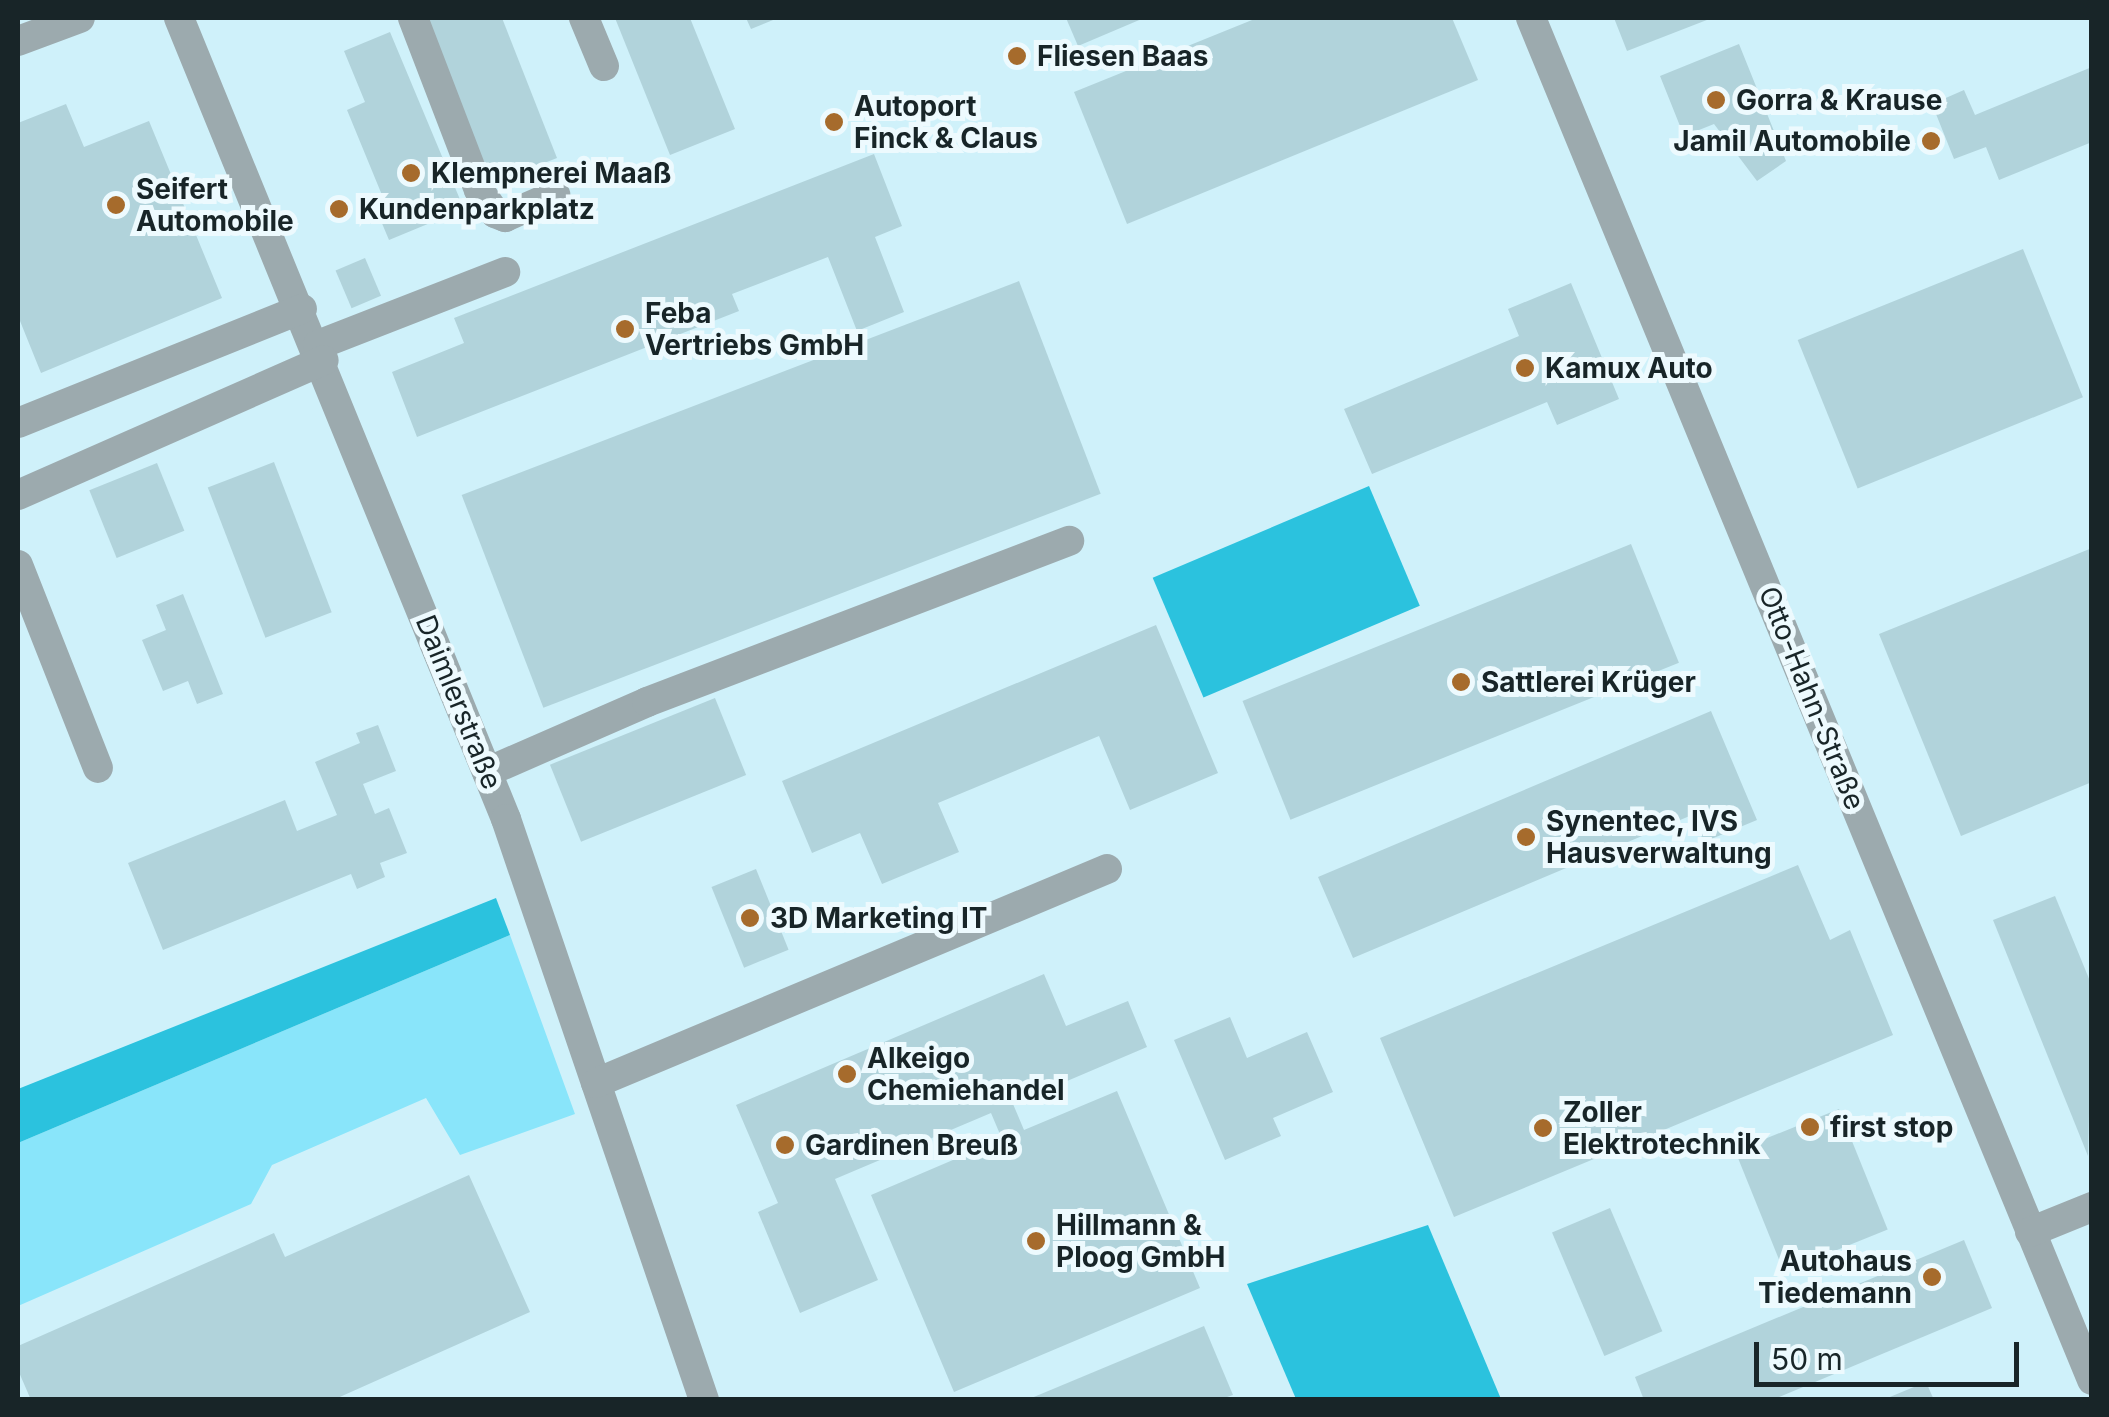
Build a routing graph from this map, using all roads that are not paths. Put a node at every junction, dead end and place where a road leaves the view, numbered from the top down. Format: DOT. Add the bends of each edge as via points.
graph roads {
  1 [pos="80,18"];
  2 [pos="179,18"];
  3 [pos="413,18"];
  4 [pos="584,18"];
  5 [pos="1531,18"];
  6 [pos="18,41"];
  7 [pos="604,66"];
  8 [pos="555,195"];
  9 [pos="505,272"];
  10 [pos="302,309"];
  11 [pos="320,353"];
  12 [pos="18,424"];
  13 [pos="18,494"];
  14 [pos="1069,541"];
  15 [pos="18,566"];
  16 [pos="98,768"];
  17 [pos="487,772"];
  18 [pos="1107,869"];
  19 [pos="596,1083"];
  20 [pos="2092,1206"];
  21 [pos="2030,1232"];
  22 [pos="2092,1380"];
  23 [pos="704,1400"];
  1 -- 6 [label="street"];
  2 -- 10 [label="street, Daimlerstraße"];
  3 -- 8 [label="street" via="480,190 495,212 505,218"];
  4 -- 7 [label="street"];
  5 -- 21 [label="street, Otto-Hahn-Straße"];
  9 -- 11 [label="street"];
  10 -- 11 [label="street, Daimlerstraße"];
  10 -- 12 [label="street"];
  11 -- 13 [label="street"];
  11 -- 17 [label="street, Daimlerstraße"];
  14 -- 17 [label="street" via="647,702"];
  15 -- 16 [label="street"];
  17 -- 19 [label="street, Daimlerstraße"];
  18 -- 19 [label="street"];
  19 -- 23 [label="street, Daimlerstraße"];
  20 -- 21 [label="street"];
  21 -- 22 [label="street, Otto-Hahn-Straße"];
}
